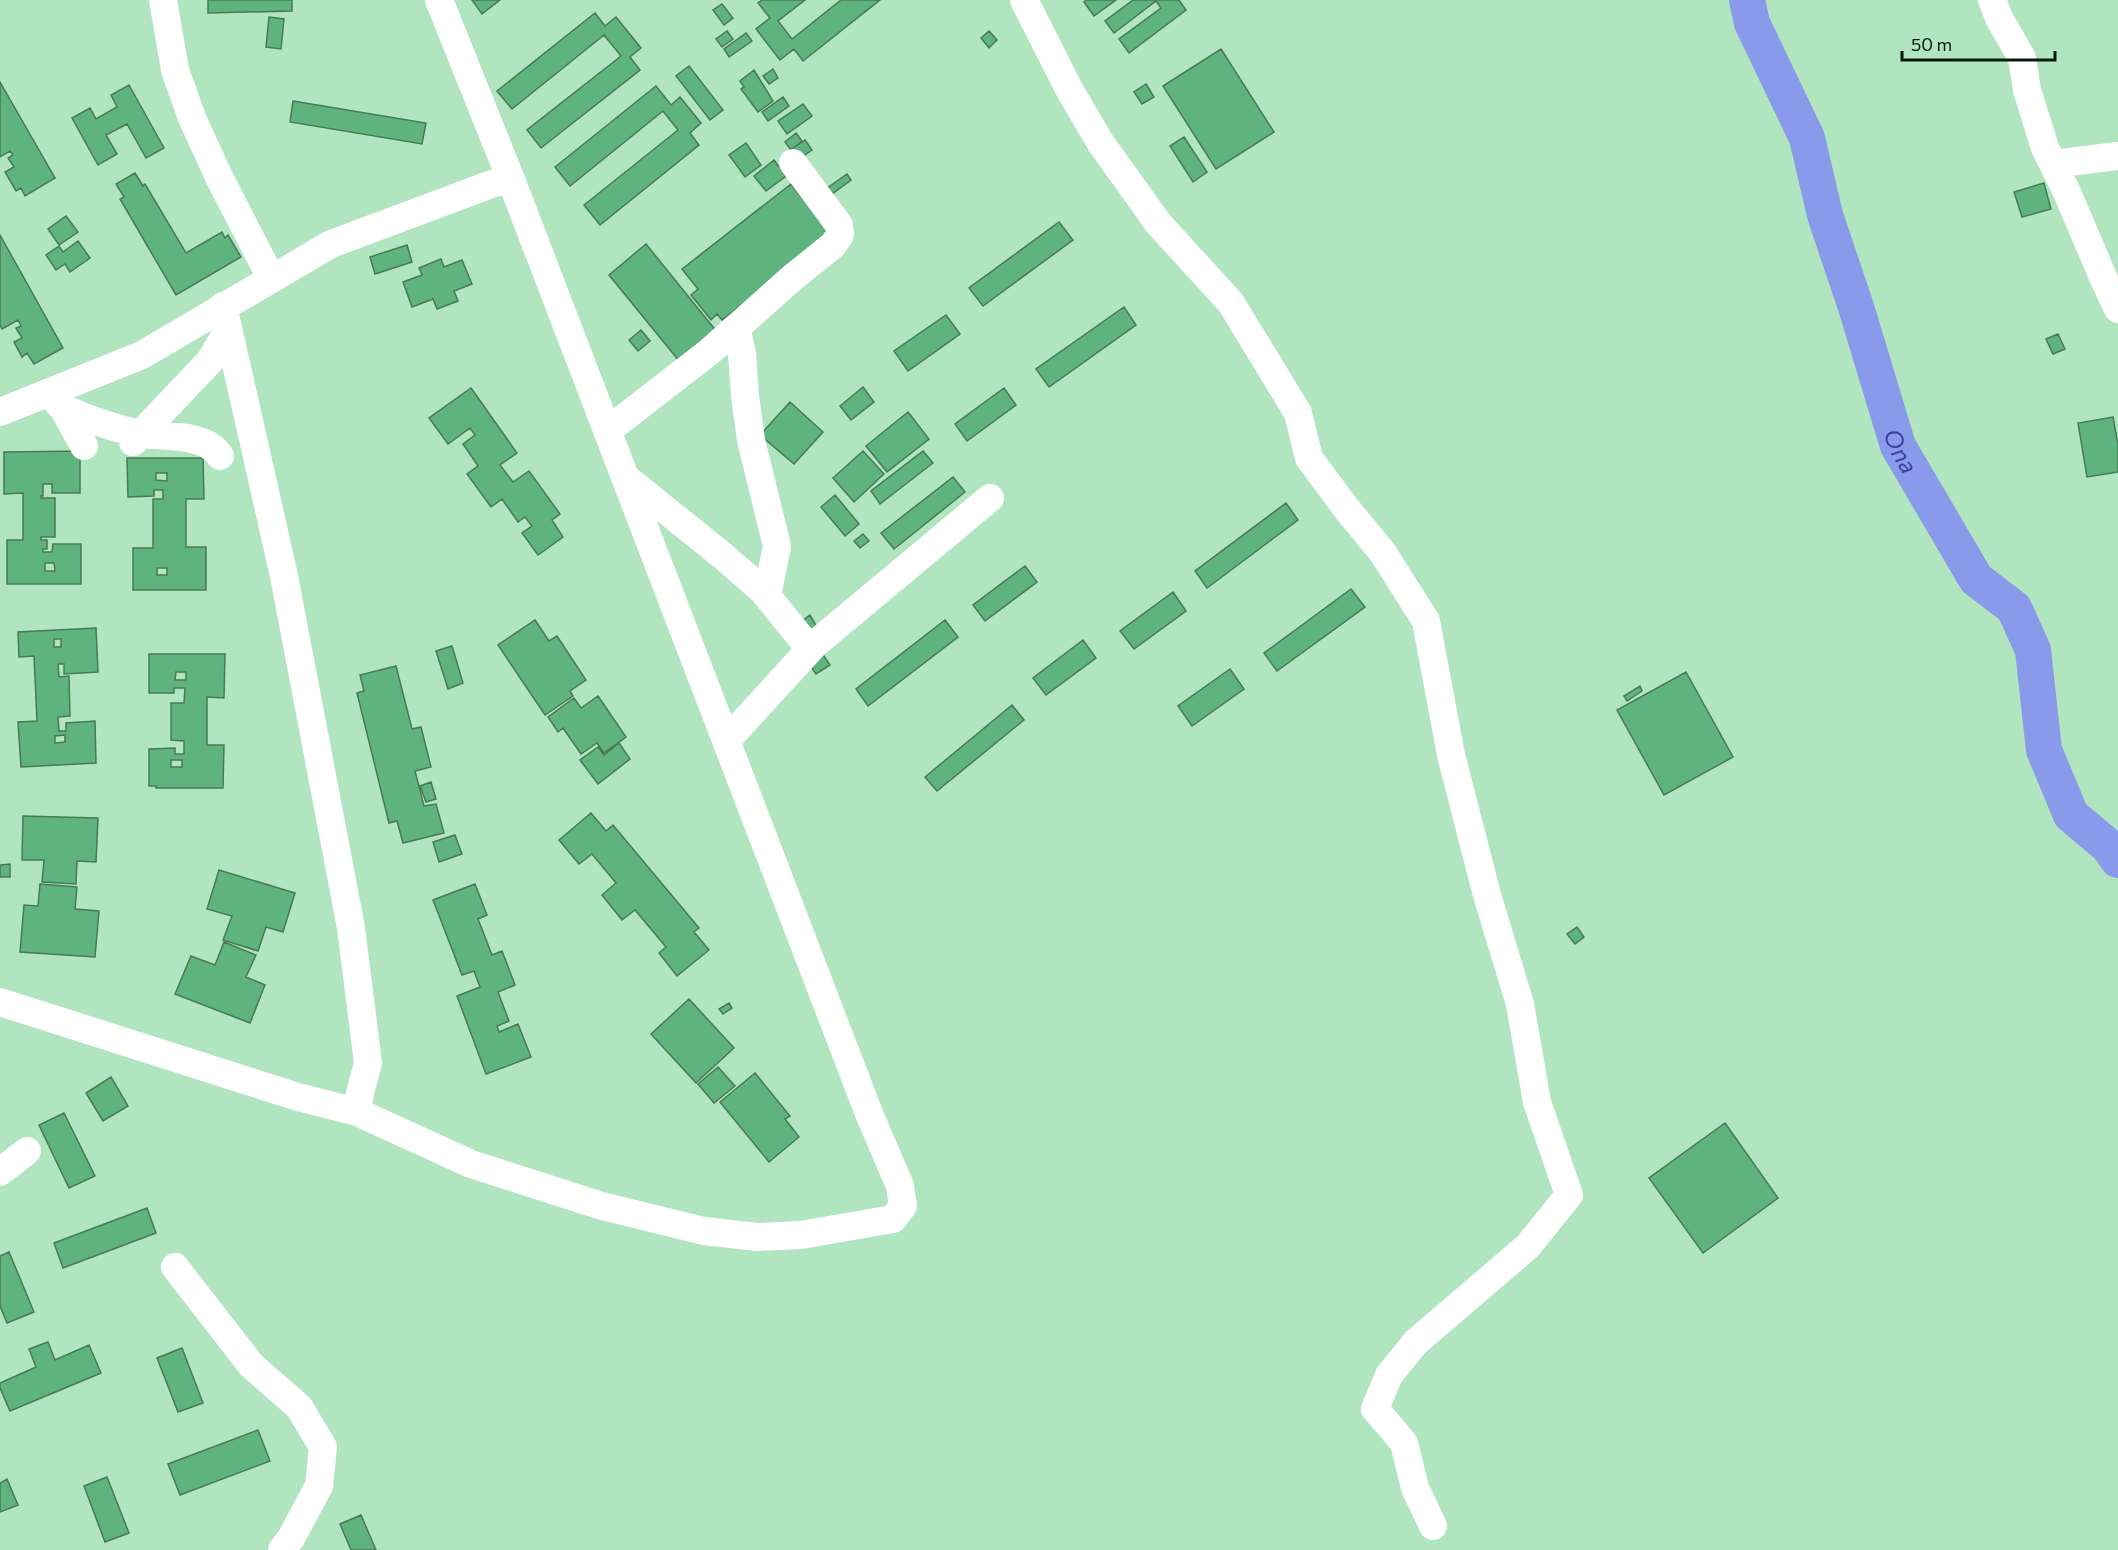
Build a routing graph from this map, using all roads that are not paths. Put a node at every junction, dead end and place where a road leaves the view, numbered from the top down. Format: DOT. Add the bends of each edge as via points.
graph roads {
  1 [pos="163,0"];
  2 [pos="440,0"];
  3 [pos="1024,0"];
  4 [pos="1992,0"];
  5 [pos="2118,156"];
  6 [pos="793,163"];
  7 [pos="2053,164"];
  8 [pos="510,177"];
  9 [pos="271,278"];
  10 [pos="2118,309"];
  11 [pos="225,318"];
  12 [pos="736,328"];
  13 [pos="55,400"];
  14 [pos="0,412"];
  15 [pos="607,431"];
  16 [pos="135,440"];
  17 [pos="84,446"];
  18 [pos="220,456"];
  19 [pos="624,477"];
  20 [pos="990,498"];
  21 [pos="767,596"];
  22 [pos="810,649"];
  23 [pos="726,741"];
  24 [pos="0,1002"];
  25 [pos="357,1112"];
  26 [pos="27,1151"];
  27 [pos="0,1172"];
  28 [pos="175,1267"];
  29 [pos="1433,1526"];
  30 [pos="282,1550"];
  1 -- 9 [label="street" via="175,70 192,118"];
  2 -- 8 [label="street"];
  3 -- 29 [label="street" via="1100,142 1158,223 1231,303 1298,413 1308,458 1383,553 1426,621 1451,755 1520,1004 1538,1102 1569,1195 1528,1246 1416,1342 1389,1375 1375,1409 1404,1443 1415,1488"];
  4 -- 7 [label="street" via="2022,58 2027,90"];
  5 -- 7 [label="street"];
  6 -- 12 [label="street" via="838,225 840,235"];
  7 -- 10 [label="street"];
  8 -- 9 [label="street" via="331,244"];
  8 -- 15 [label="street"];
  9 -- 11 [label="street"];
  11 -- 13 [label="street"];
  11 -- 16 [label="street" via="210,361"];
  11 -- 25 [label="street" via="284,576 351,928 368,1063"];
  12 -- 15 [label="street"];
  12 -- 21 [label="street" via="751,440 777,546"];
  13 -- 14 [label="street"];
  13 -- 16 [label="street"];
  13 -- 17 [label="street"];
  15 -- 19 [label="street"];
  16 -- 18 [label="street" via="167,435 193,440 216,450"];
  19 -- 21 [label="street"];
  19 -- 23 [label="street"];
  20 -- 22 [label="street"];
  21 -- 22 [label="street"];
  22 -- 23 [label="street"];
  23 -- 25 [label="street" via="900,1186 903,1206 893,1219 801,1235 757,1237 704,1231 602,1206 471,1164"];
  24 -- 25 [label="street" via="298,1097"];
  26 -- 27 [label="street"];
  28 -- 30 [label="street" via="251,1365 299,1407 323,1447 319,1486"];
}
